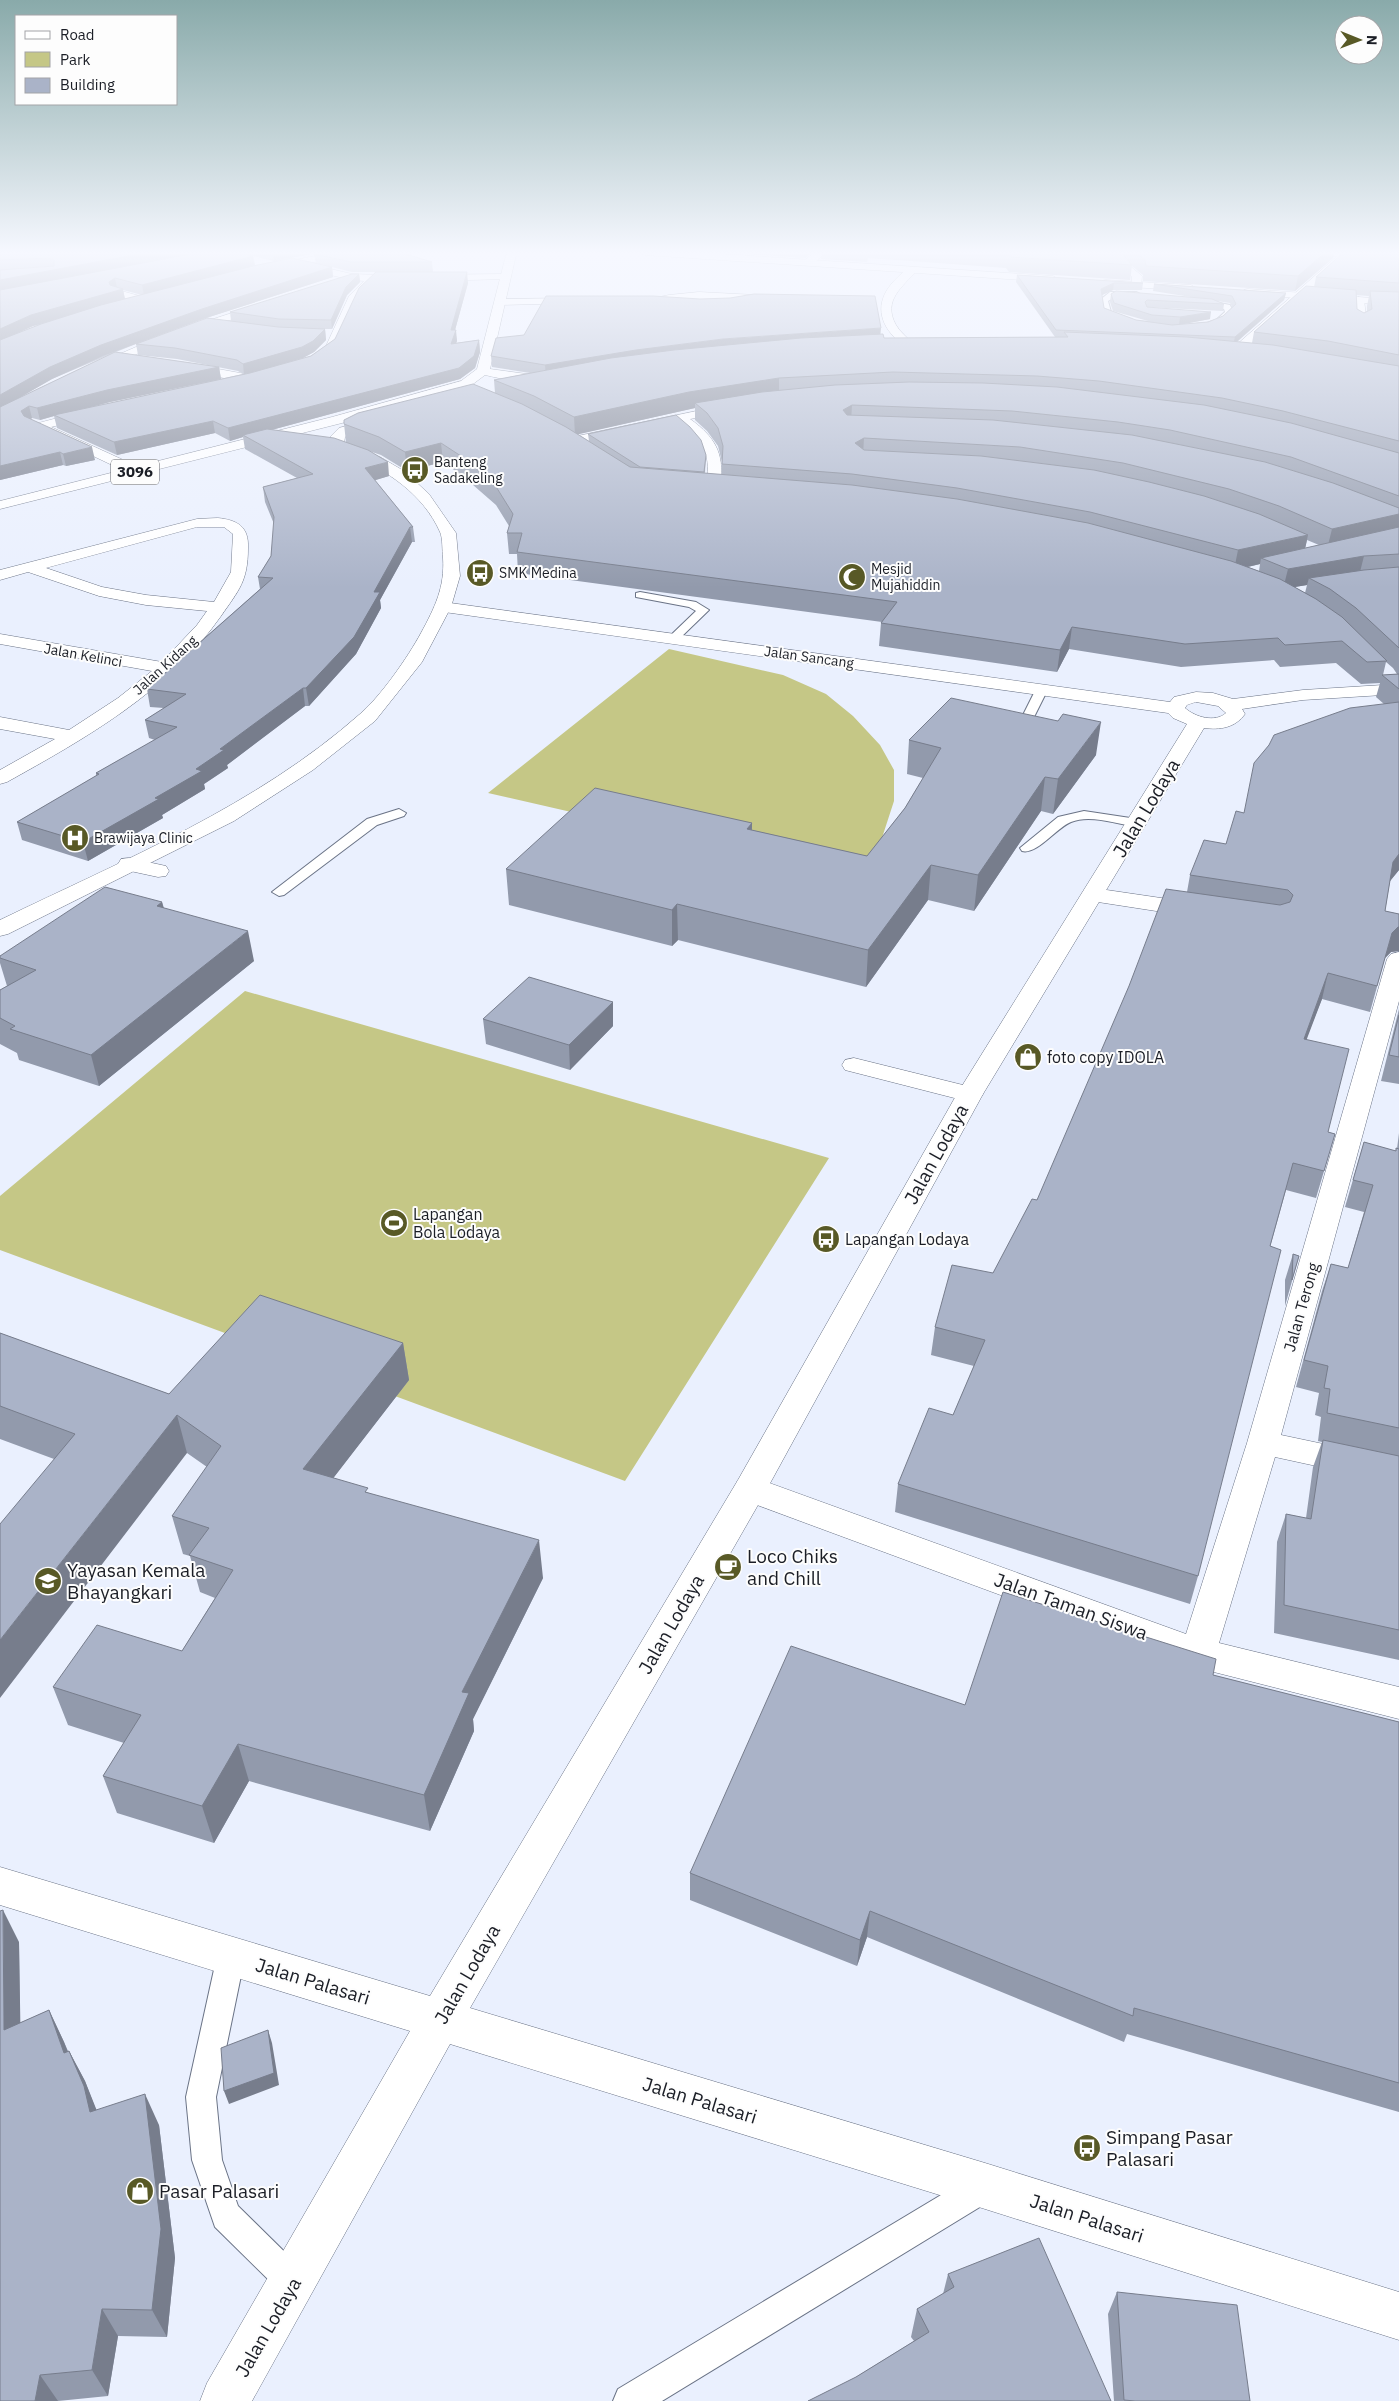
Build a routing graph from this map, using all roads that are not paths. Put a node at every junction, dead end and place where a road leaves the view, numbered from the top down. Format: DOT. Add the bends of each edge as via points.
graph roads {
  1 [pos="101,364"];
  2 [pos="302,364"];
  3 [pos="485,364"];
  4 [pos="177,365"];
  5 [pos="293,368"];
  6 [pos="483,371"];
  7 [pos="82,372"];
  8 [pos="465,384"];
  9 [pos="215,386"];
  10 [pos="513,388"];
  11 [pos="476,396"];
  12 [pos="81,402"];
  13 [pos="17,406"];
  14 [pos="741,406"];
  15 [pos="402,415"];
  16 [pos="0,416"];
  17 [pos="679,416"];
  18 [pos="40,426"];
  19 [pos="270,438"];
  20 [pos="307,441"];
  21 [pos="323,443"];
  22 [pos="338,446"];
  23 [pos="588,450"];
  24 [pos="138,472"];
  25 [pos="728,490"];
  26 [pos="0,505"];
  27 [pos="31,568"];
  28 [pos="0,575"];
  29 [pos="640,595"];
  30 [pos="219,607"];
  31 [pos="443,607"];
  32 [pos="674,638"];
  33 [pos="0,639"];
  34 [pos="166,668"];
  35 [pos="1385,673"];
  36 [pos="1042,689"];
  37 [pos="1397,689"];
  38 [pos="1231,705"];
  39 [pos="1186,715"];
  40 [pos="0,723"];
  41 [pos="1023,727"];
  42 [pos="74,737"];
  43 [pos="0,778"];
  44 [pos="399,812"];
  45 [pos="1138,823"];
  46 [pos="1027,848"];
  47 [pos="129,864"];
  48 [pos="158,871"];
  49 [pos="279,892"];
  50 [pos="1093,895"];
  51 [pos="1218,913"];
  52 [pos="0,929"];
  53 [pos="1399,959"];
  54 [pos="854,1065"];
  55 [pos="970,1094"];
  56 [pos="1263,1442"];
  57 [pos="1399,1472"];
  58 [pos="750,1488"];
  59 [pos="1198,1653"];
  60 [pos="1399,1703"];
  61 [pos="0,1886"];
  62 [pos="231,1956"];
  63 [pos="440,2020"];
  64 [pos="985,2186"];
  65 [pos="293,2282"];
  66 [pos="1399,2316"];
  67 [pos="225,2401"];
  68 [pos="630,2401"];
  1 -- 7 [label="street"];
  2 -- 5 [label="street"];
  3 -- 6 [label="street"];
  4 -- 9 [label="street" via="255,378"];
  6 -- 8 [label="street"];
  6 -- 10 [label="street" via="524,379 555,380"];
  8 -- 11 [label="street"];
  8 -- 19 [label="street"];
  12 -- 18 [label="street" via="100,408"];
  13 -- 16 [label="street"];
  14 -- 17 [label="street"];
  15 -- 22 [label="street" via="344,431 338,436"];
  16 -- 18 [label="street"];
  17 -- 23 [label="street" via="568,439"];
  17 -- 25 [label="street" via="694,427 713,450 716,475 707,488"];
  18 -- 24 [label="street"];
  19 -- 20 [label="street"];
  19 -- 24 [label="street, 3096"];
  21 -- 22 [label="street"];
  22 -- 31 [label="street" via="375,460 399,474 424,496 448,534 452,576"];
  24 -- 26 [label="street, 3096"];
  27 -- 28 [label="street, Jalan Kidang"];
  27 -- 30 [label="street" via="99,591 146,600"];
  27 -- 30 [label="street, Jalan Kidang" via="197,523 221,522 237,528 242,535 239,575"];
  29 -- 32 [label="lane" via="692,604 703,610"];
  30 -- 34 [label="street, Jalan Kidang" via="199,636"];
  31 -- 32 [label="street, Jalan Sancang"];
  31 -- 47 [label="street" via="416,658 368,717 306,766 226,817"];
  32 -- 36 [label="street, Jalan Sancang"];
  33 -- 34 [label="street, Jalan Kelinci"];
  34 -- 42 [label="street, Jalan Kidang"];
  35 -- 37 [label="street"];
  36 -- 39 [label="street, Jalan Sancang"];
  36 -- 41 [label="lane"];
  37 -- 38 [label="street" via="1303,695"];
  38 -- 39 [label="street" via="1236,714 1229,720 1213,723"];
  38 -- 39 [label="street" via="1196,697 1180,701"];
  39 -- 45 [label="street, Jalan Lodaya"];
  40 -- 42 [label="street"];
  42 -- 43 [label="street, Jalan Kidang"];
  44 -- 49 [label="lane" via="372,822"];
  45 -- 46 [label="lane" via="1074,817 1066,819"];
  45 -- 50 [label="street, Jalan Lodaya"];
  47 -- 48 [label="street"];
  47 -- 52 [label="street"];
  50 -- 51 [label="street"];
  50 -- 55 [label="street, Jalan Lodaya"];
  53 -- 56 [label="street, Jalan Terong"];
  54 -- 55 [label="street"];
  55 -- 58 [label="street, Jalan Lodaya"];
  56 -- 57 [label="street"];
  56 -- 59 [label="street, Jalan Terong"];
  58 -- 59 [label="street, Jalan Taman Siswa"];
  58 -- 63 [label="street, Jalan Lodaya"];
  59 -- 60 [label="street, Jalan Taman Siswa"];
  61 -- 62 [label="street, Jalan Palasari"];
  62 -- 63 [label="street, Jalan Palasari"];
  62 -- 65 [label="lane" via="202,2097 207,2160 226,2216"];
  63 -- 64 [label="street, Jalan Palasari"];
  63 -- 65 [label="street, Jalan Lodaya"];
  64 -- 66 [label="street, Jalan Palasari"];
  64 -- 68 [label="lane"];
  65 -- 67 [label="street, Jalan Lodaya"];
}
